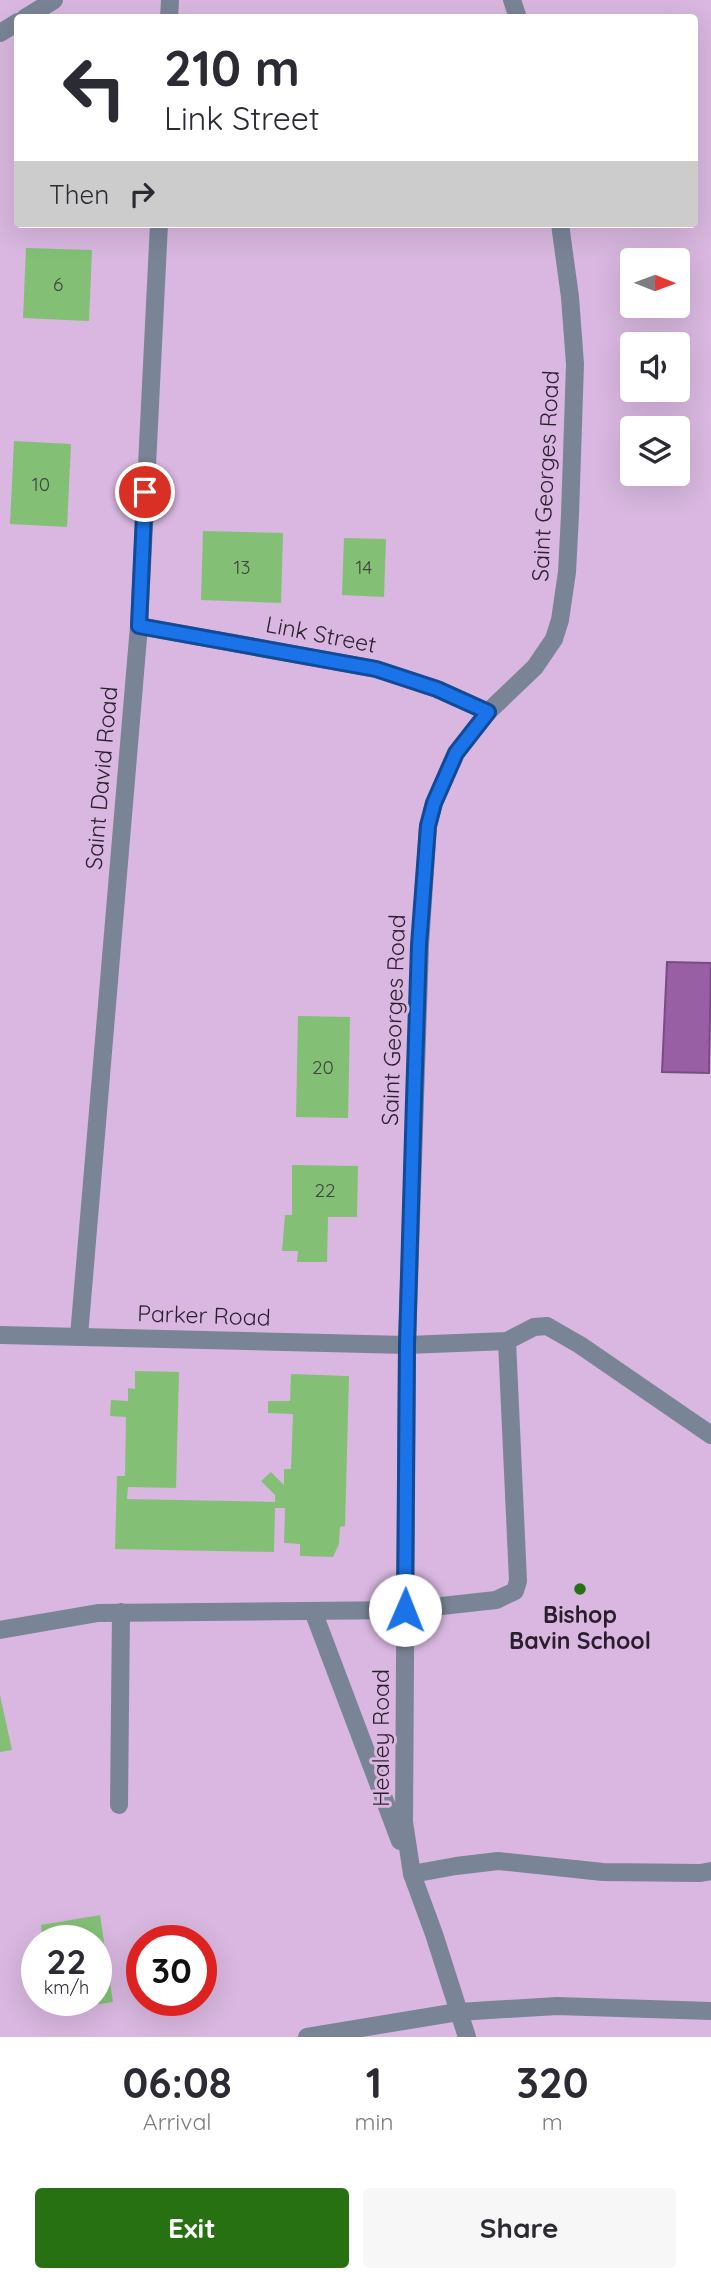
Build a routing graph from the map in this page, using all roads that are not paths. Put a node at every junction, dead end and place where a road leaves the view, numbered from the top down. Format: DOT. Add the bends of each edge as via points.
graph roads {
  1 [pos="54,0"];
  2 [pos="31,14"];
  3 [pos="159,228"];
  4 [pos="561,228"];
  5 [pos="139,626"];
  6 [pos="488,712"];
  7 [pos="0,1335"];
  8 [pos="79,1336"];
  9 [pos="507,1341"];
  10 [pos="407,1345"];
  11 [pos="711,1436"];
  12 [pos="405,1610"];
  13 [pos="313,1611"];
  14 [pos="121,1612"];
  15 [pos="0,1630"];
  16 [pos="119,1805"];
  17 [pos="711,1871"];
  18 [pos="412,1874"];
  19 [pos="711,2011"];
  20 [pos="458,2012"];
  21 [pos="307,2037"];
  22 [pos="467,2037"];
  1 -- 2 [label="street"];
  3 -- 5 [label="street, Saint David Road"];
  4 -- 6 [label="street, Saint Georges Road" via="575,365 567,572 560,620 554,639 535,667"];
  5 -- 6 [label="street, Link Street" via="376,669"];
  5 -- 8 [label="street, Saint David Road"];
  6 -- 10 [label="street, Saint Georges Road" via="456,753 428,826 419,945"];
  7 -- 8 [label="street, Parker Road"];
  8 -- 10 [label="street, Parker Road"];
  9 -- 10 [label="street, Parker Road"];
  9 -- 11 [label="street" via="534,1327 558,1331"];
  9 -- 12 [label="street" via="515,1591 496,1600"];
  10 -- 12 [label="street, Saint Georges Road"];
  12 -- 13 [label="street"];
  12 -- 18 [label="street, Healey Road" via="404,1811"];
  13 -- 14 [label="street"];
  13 -- 18 [label="street, Healey Road"];
  14 -- 15 [label="street"];
  14 -- 16 [label="street"];
  17 -- 18 [label="street" via="603,1872 498,1861"];
  18 -- 20 [label="street, Healey Road"];
  19 -- 20 [label="street" via="557,2006"];
  20 -- 21 [label="street"];
  20 -- 22 [label="street, Healey Road"];
}
